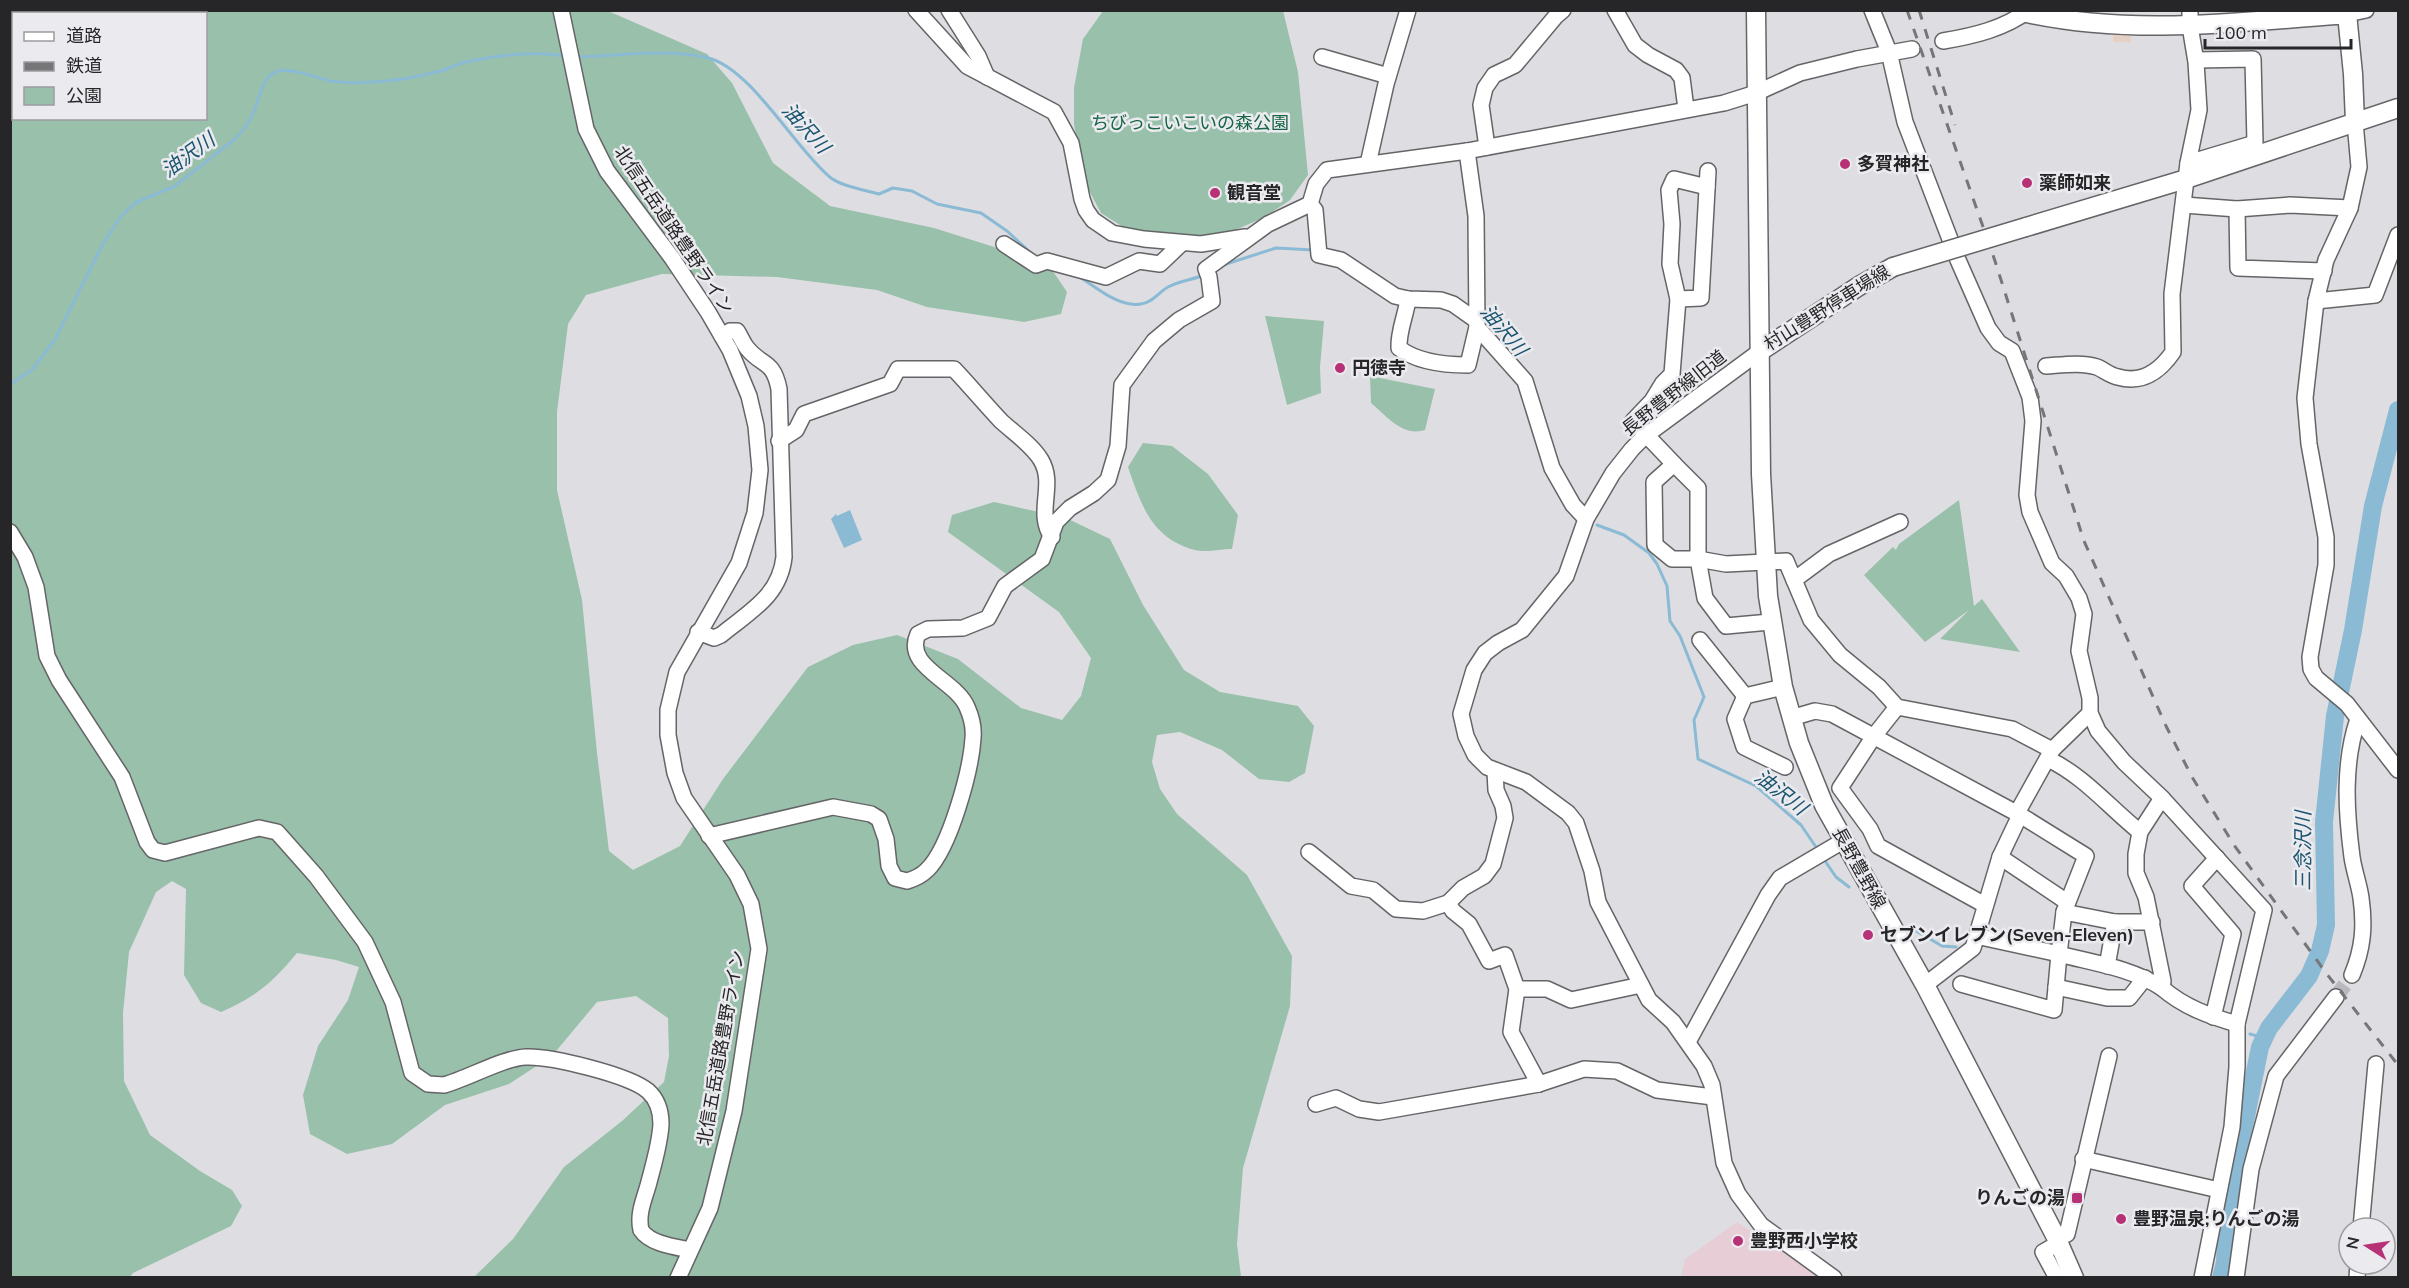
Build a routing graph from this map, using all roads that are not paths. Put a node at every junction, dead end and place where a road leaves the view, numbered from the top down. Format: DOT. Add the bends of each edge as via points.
graph roads {
  1 [pos="561,10"];
  2 [pos="916,10"];
  3 [pos="949,10"];
  4 [pos="1408,10"];
  5 [pos="1563,10"];
  6 [pos="1615,10"];
  7 [pos="1755,10"];
  8 [pos="1872,10"];
  9 [pos="2366,10"];
  10 [pos="2027,11"];
  11 [pos="2347,12"];
  12 [pos="2241,16"];
  13 [pos="2190,18"];
  14 [pos="1943,41"];
  15 [pos="1912,49"];
  16 [pos="1889,52"];
  17 [pos="1322,57"];
  18 [pos="2196,60"];
  19 [pos="1388,76"];
  20 [pos="987,77"];
  21 [pos="1756,93"];
  22 [pos="2398,108"];
  23 [pos="1686,109"];
  24 [pos="2355,122"];
  25 [pos="1487,147"];
  26 [pos="1467,151"];
  27 [pos="1368,164"];
  28 [pos="1708,171"];
  29 [pos="2187,171"];
  30 [pos="1707,187"];
  31 [pos="1310,204"];
  32 [pos="2184,205"];
  33 [pos="2238,208"];
  34 [pos="2350,208"];
  35 [pos="2398,235"];
  36 [pos="1248,237"];
  37 [pos="1182,243"];
  38 [pos="1004,244"];
  39 [pos="2324,271"];
  40 [pos="1678,299"];
  41 [pos="1408,300"];
  42 [pos="2316,301"];
  43 [pos="1477,322"];
  44 [pos="722,336"];
  45 [pos="1759,352"];
  46 [pos="2046,366"];
  47 [pos="1646,436"];
  48 [pos="779,441"];
  49 [pos="1674,464"];
  50 [pos="1586,519"];
  51 [pos="1900,522"];
  52 [pos="10,532"];
  53 [pos="1052,537"];
  54 [pos="1698,559"];
  55 [pos="1765,564"];
  56 [pos="1794,580"];
  57 [pos="1770,622"];
  58 [pos="698,632"];
  59 [pos="1700,640"];
  60 [pos="1783,687"];
  61 [pos="1745,696"];
  62 [pos="1897,707"];
  63 [pos="2090,713"];
  64 [pos="1791,718"];
  65 [pos="2358,719"];
  66 [pos="1874,736"];
  67 [pos="2050,754"];
  68 [pos="1785,767"];
  69 [pos="2398,770"];
  70 [pos="1495,771"];
  71 [pos="2162,798"];
  72 [pos="2018,814"];
  73 [pos="2140,832"];
  74 [pos="709,836"];
  75 [pos="1837,845"];
  76 [pos="1309,852"];
  77 [pos="2000,857"];
  78 [pos="2217,858"];
  79 [pos="1448,903"];
  80 [pos="1985,905"];
  81 [pos="2066,907"];
  82 [pos="2115,922"];
  83 [pos="2152,922"];
  84 [pos="2233,934"];
  85 [pos="1976,936"];
  86 [pos="2256,950"];
  87 [pos="2059,954"];
  88 [pos="2107,966"];
  89 [pos="2352,975"];
  90 [pos="2143,981"];
  91 [pos="1961,984"];
  92 [pos="1641,985"];
  93 [pos="1924,985"];
  94 [pos="2056,987"];
  95 [pos="2162,987"];
  96 [pos="1517,989"];
  97 [pos="2336,997"];
  98 [pos="2213,1017"];
  99 [pos="2237,1024"];
  100 [pos="1688,1042"];
  101 [pos="2109,1056"];
  102 [pos="2376,1064"];
  103 [pos="1539,1084"];
  104 [pos="1713,1097"];
  105 [pos="1316,1104"];
  106 [pos="2084,1159"];
  107 [pos="2219,1190"];
  108 [pos="2362,1216"];
  109 [pos="2058,1241"];
  110 [pos="690,1250"];
  111 [pos="678,1278"];
  112 [pos="1834,1278"];
  113 [pos="2057,1278"];
  114 [pos="2074,1278"];
  115 [pos="2202,1278"];
  116 [pos="2236,1278"];
  1 -- 44 [label="street, 北信五岳道路豊野ライン" via="586,129 607,171 672,258"];
  2 -- 20 [label="street" via="967,66"];
  3 -- 20 [label="street"];
  4 -- 19 [label="street"];
  5 -- 25 [label="street" via="1515,65 1494,75 1485,88 1481,105"];
  6 -- 23 [label="street" via="1635,45 1676,70 1682,78"];
  7 -- 21 [label="main road, 村山豊野停車場線"];
  8 -- 16 [label="street"];
  9 -- 11 [label="street"];
  10 -- 13 [label="main road" via="2094,24"];
  10 -- 14 [label="street" via="1976,35"];
  11 -- 12 [label="main road"];
  11 -- 24 [label="main road"];
  12 -- 13 [label="main road"];
  13 -- 18 [label="street"];
  15 -- 16 [label="street"];
  16 -- 21 [label="street" via="1800,73"];
  16 -- 63 [label="street" via="1905,122 1958,260 1988,328 1999,343 2012,351 2030,397 2030,512 2052,563 2066,576 2084,614 2079,651"];
  17 -- 19 [label="street"];
  18 -- 29 [label="street" via="2199,110"];
  18 -- 29 [label="street" via="2253,59 2255,142"];
  19 -- 27 [label="street"];
  20 -- 37 [label="street" via="1054,112 1071,143 1082,199 1093,220 1112,233"];
  21 -- 23 [label="street"];
  21 -- 45 [label="main road, 村山豊野停車場線"];
  22 -- 24 [label="main road, 村山豊野停車場線"];
  23 -- 25 [label="street"];
  24 -- 29 [label="main road, 村山豊野停車場線"];
  24 -- 34 [label="street" via="2359,167"];
  25 -- 26 [label="street"];
  26 -- 27 [label="street"];
  26 -- 43 [label="street" via="1476,216"];
  27 -- 31 [label="street" via="1328,171 1316,184"];
  28 -- 30 [label="street"];
  29 -- 32 [label="street"];
  29 -- 45 [label="main road, 村山豊野停車場線, bridge" via="2026,227 1893,267"];
  30 -- 40 [label="street" via="1701,298"];
  30 -- 40 [label="street" via="1674,179 1669,190 1670,264"];
  31 -- 36 [label="street"];
  31 -- 41 [label="street" via="1315,210 1318,252 1341,260 1395,296"];
  32 -- 33 [label="street"];
  32 -- 46 [label="street" via="2172,294 2173,352 2169,359 2154,373 2139,379 2117,377 2078,364"];
  33 -- 34 [label="street"];
  33 -- 39 [label="street" via="2238,268"];
  34 -- 39 [label="street"];
  35 -- 42 [label="street" via="2375,295"];
  36 -- 37 [label="street"];
  36 -- 53 [label="street" via="1207,273 1212,301 1179,320 1154,341 1122,385 1118,446 1108,480 1056,522"];
  37 -- 38 [label="street" via="1160,264 1139,261 1106,277 1042,263"];
  39 -- 42 [label="street"];
  40 -- 47 [label="street" via="1672,374 1633,421"];
  41 -- 43 [label="street" via="1447,302"];
  41 -- 43 [label="street" via="1399,348 1420,359 1468,365"];
  42 -- 65 [label="street" via="2305,398 2326,537 2326,565 2311,669"];
  43 -- 50 [label="street" via="1525,381 1552,468 1573,505"];
  44 -- 48 [label="street" via="737,332 747,348 769,364 776,375"];
  44 -- 58 [label="street, 北信五岳道路豊野ライン" via="749,396 760,470 755,513 739,563"];
  45 -- 47 [label="street, 長野豊野線旧道"];
  45 -- 55 [label="main road, 長野豊野線"];
  47 -- 49 [label="street"];
  47 -- 50 [label="street, 長野豊野線旧道" via="1613,474"];
  48 -- 53 [label="street" via="796,430 804,414 890,384 898,369 954,369 1041,461 1046,473 1043,516"];
  48 -- 58 [label="street" via="784,525 782,574 768,596 721,635 714,638"];
  49 -- 54 [label="street" via="1698,488"];
  49 -- 54 [label="street" via="1654,482 1655,545 1672,559"];
  50 -- 70 [label="street, 長野豊野線旧道" via="1566,576 1522,630 1485,653 1474,670 1461,714 1475,754"];
  51 -- 56 [label="street" via="1829,554"];
  52 -- 110 [label="street" via="36,587 47,656 122,777 153,850 165,853 260,828 277,832 365,942 393,1002 412,1073 423,1081 444,1085 526,1057 610,1074 642,1088 659,1106 661,1124 641,1207 641,1230 662,1243"];
  53 -- 74 [label="street" via="1042,559 1005,586 988,618 957,629 923,630 916,639 918,658 967,705 974,738 948,835 927,870 910,880 891,875 886,838 878,818 833,807"];
  54 -- 55 [label="street"];
  54 -- 57 [label="street" via="1705,598 1726,626"];
  55 -- 56 [label="street" via="1786,561"];
  55 -- 57 [label="main road, 長野豊野線"];
  56 -- 62 [label="street" via="1811,620 1840,655"];
  57 -- 60 [label="main road, 長野豊野線"];
  58 -- 74 [label="street, 北信五岳道路豊野ライン" via="677,672 668,710 668,735 684,798"];
  59 -- 61 [label="street"];
  60 -- 61 [label="street"];
  60 -- 64 [label="main road, 長野豊野線"];
  61 -- 68 [label="street" via="1735,719 1744,747"];
  62 -- 66 [label="street"];
  62 -- 67 [label="street" via="2012,729"];
  63 -- 67 [label="street"];
  63 -- 71 [label="street" via="2098,730 2124,762"];
  64 -- 66 [label="street" via="1815,711 1832,714"];
  64 -- 75 [label="main road, 長野豊野線"];
  65 -- 69 [label="street"];
  65 -- 89 [label="street" via="2348,756 2348,802 2364,933"];
  66 -- 72 [label="street"];
  66 -- 80 [label="street" via="1840,788 1878,846"];
  67 -- 72 [label="street"];
  67 -- 73 [label="street"];
  70 -- 79 [label="street" via="1505,818 1492,864 1484,876"];
  70 -- 92 [label="street, 長野豊野線旧道" via="1526,782 1576,823 1598,902"];
  71 -- 73 [label="street"];
  71 -- 78 [label="street"];
  72 -- 77 [label="street"];
  72 -- 81 [label="street" via="2086,856"];
  73 -- 83 [label="street" via="2136,873"];
  74 -- 110 [label="street, 北信五岳道路豊野ライン" via="737,875 751,904 759,949 734,1111 710,1208"];
  75 -- 93 [label="main road, 長野豊野線"];
  75 -- 100 [label="street" via="1780,878"];
  76 -- 79 [label="street" via="1351,886 1373,890 1396,909 1423,911"];
  77 -- 80 [label="street"];
  77 -- 81 [label="street"];
  78 -- 84 [label="street" via="2192,886"];
  78 -- 86 [label="street" via="2264,910"];
  79 -- 96 [label="street" via="1469,924 1489,961 1505,955"];
  80 -- 85 [label="street"];
  81 -- 82 [label="street"];
  81 -- 87 [label="street"];
  82 -- 83 [label="street"];
  82 -- 88 [label="street"];
  83 -- 95 [label="street"];
  84 -- 86 [label="street"];
  84 -- 98 [label="street"];
  85 -- 87 [label="street"];
  85 -- 93 [label="street" via="1973,948"];
  86 -- 99 [label="street"];
  87 -- 88 [label="street"];
  87 -- 94 [label="street"];
  88 -- 90 [label="street"];
  90 -- 94 [label="street" via="2129,998 2107,998"];
  90 -- 95 [label="street"];
  91 -- 94 [label="street" via="2054,1010"];
  92 -- 96 [label="street" via="1571,1000 1547,989"];
  92 -- 100 [label="street, 長野豊野線旧道" via="1649,1000"];
  93 -- 109 [label="main road, 長野豊野線"];
  95 -- 98 [label="street" via="2172,997"];
  96 -- 103 [label="street" via="1511,1032"];
  97 -- 116 [label="street" via="2276,1076 2251,1169"];
  98 -- 99 [label="street"];
  99 -- 107 [label="street" via="2232,1127"];
  100 -- 104 [label="street, 長野豊野線旧道" via="1704,1066"];
  101 -- 106 [label="street"];
  102 -- 108 [label="street"];
  103 -- 104 [label="street" via="1584,1069 1617,1071 1657,1090"];
  103 -- 105 [label="street" via="1380,1112 1359,1109 1336,1098"];
  104 -- 112 [label="street, 長野豊野線旧道" via="1724,1163 1738,1194 1761,1225"];
  106 -- 107 [label="street"];
  106 -- 109 [label="street" via="2067,1234"];
  107 -- 115 [label="street"];
  109 -- 113 [label="street" via="2043,1252"];
  109 -- 114 [label="main road, 長野豊野線"];
  110 -- 111 [label="street, 北信五岳道路豊野ライン"];
}
